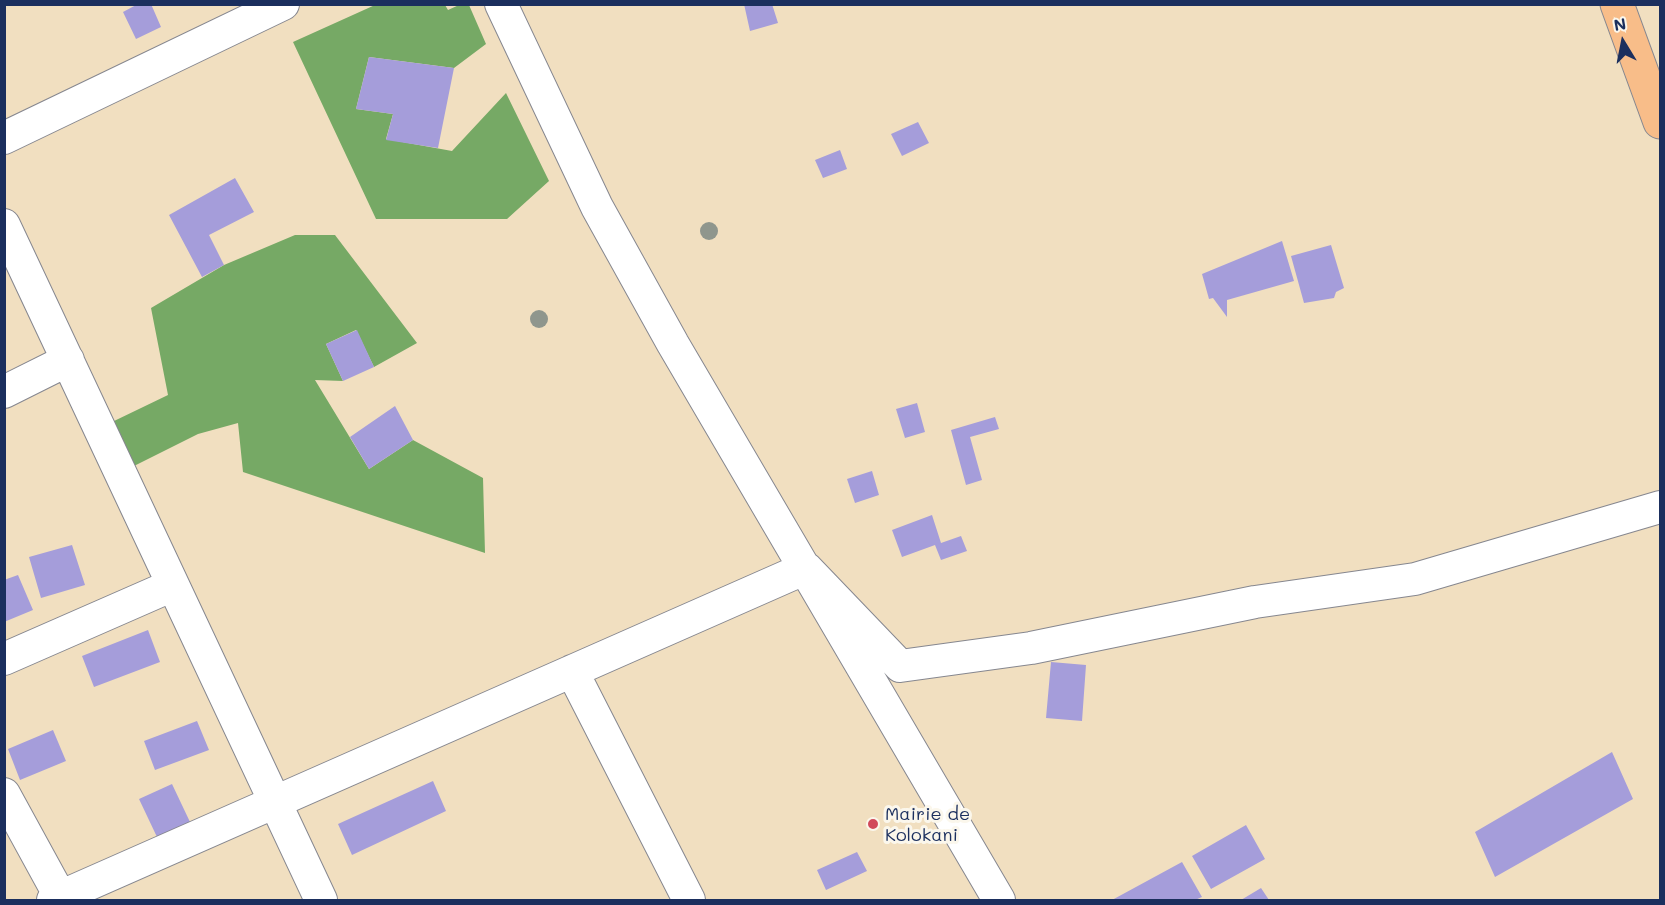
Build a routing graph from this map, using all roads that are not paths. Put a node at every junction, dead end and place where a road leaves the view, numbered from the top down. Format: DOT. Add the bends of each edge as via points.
graph roads {
  1 [pos="282,4"];
  2 [pos="501,4"];
  3 [pos="1617,4"];
  4 [pos="1660,122"];
  5 [pos="4,138"];
  6 [pos="4,225"];
  7 [pos="68,360"];
  8 [pos="4,392"];
  9 [pos="1660,507"];
  10 [pos="806,568"];
  11 [pos="173,585"];
  12 [pos="4,659"];
  13 [pos="572,671"];
  14 [pos="4,794"];
  15 [pos="275,802"];
  16 [pos="58,899"];
  17 [pos="321,900"];
  18 [pos="689,900"];
  19 [pos="999,900"];
  1 -- 5 [label="street"];
  2 -- 10 [label="street" via="597,207"];
  3 -- 4 [label="highway"];
  6 -- 7 [label="street"];
  7 -- 8 [label="street"];
  7 -- 11 [label="street"];
  9 -- 10 [label="street" via="1416,579 1255,602 1031,648 900,666"];
  10 -- 13 [label="street"];
  10 -- 19 [label="street"];
  11 -- 12 [label="street"];
  11 -- 15 [label="street"];
  13 -- 15 [label="street"];
  13 -- 18 [label="street"];
  14 -- 16 [label="street"];
  15 -- 16 [label="street"];
  15 -- 17 [label="street"];
}
